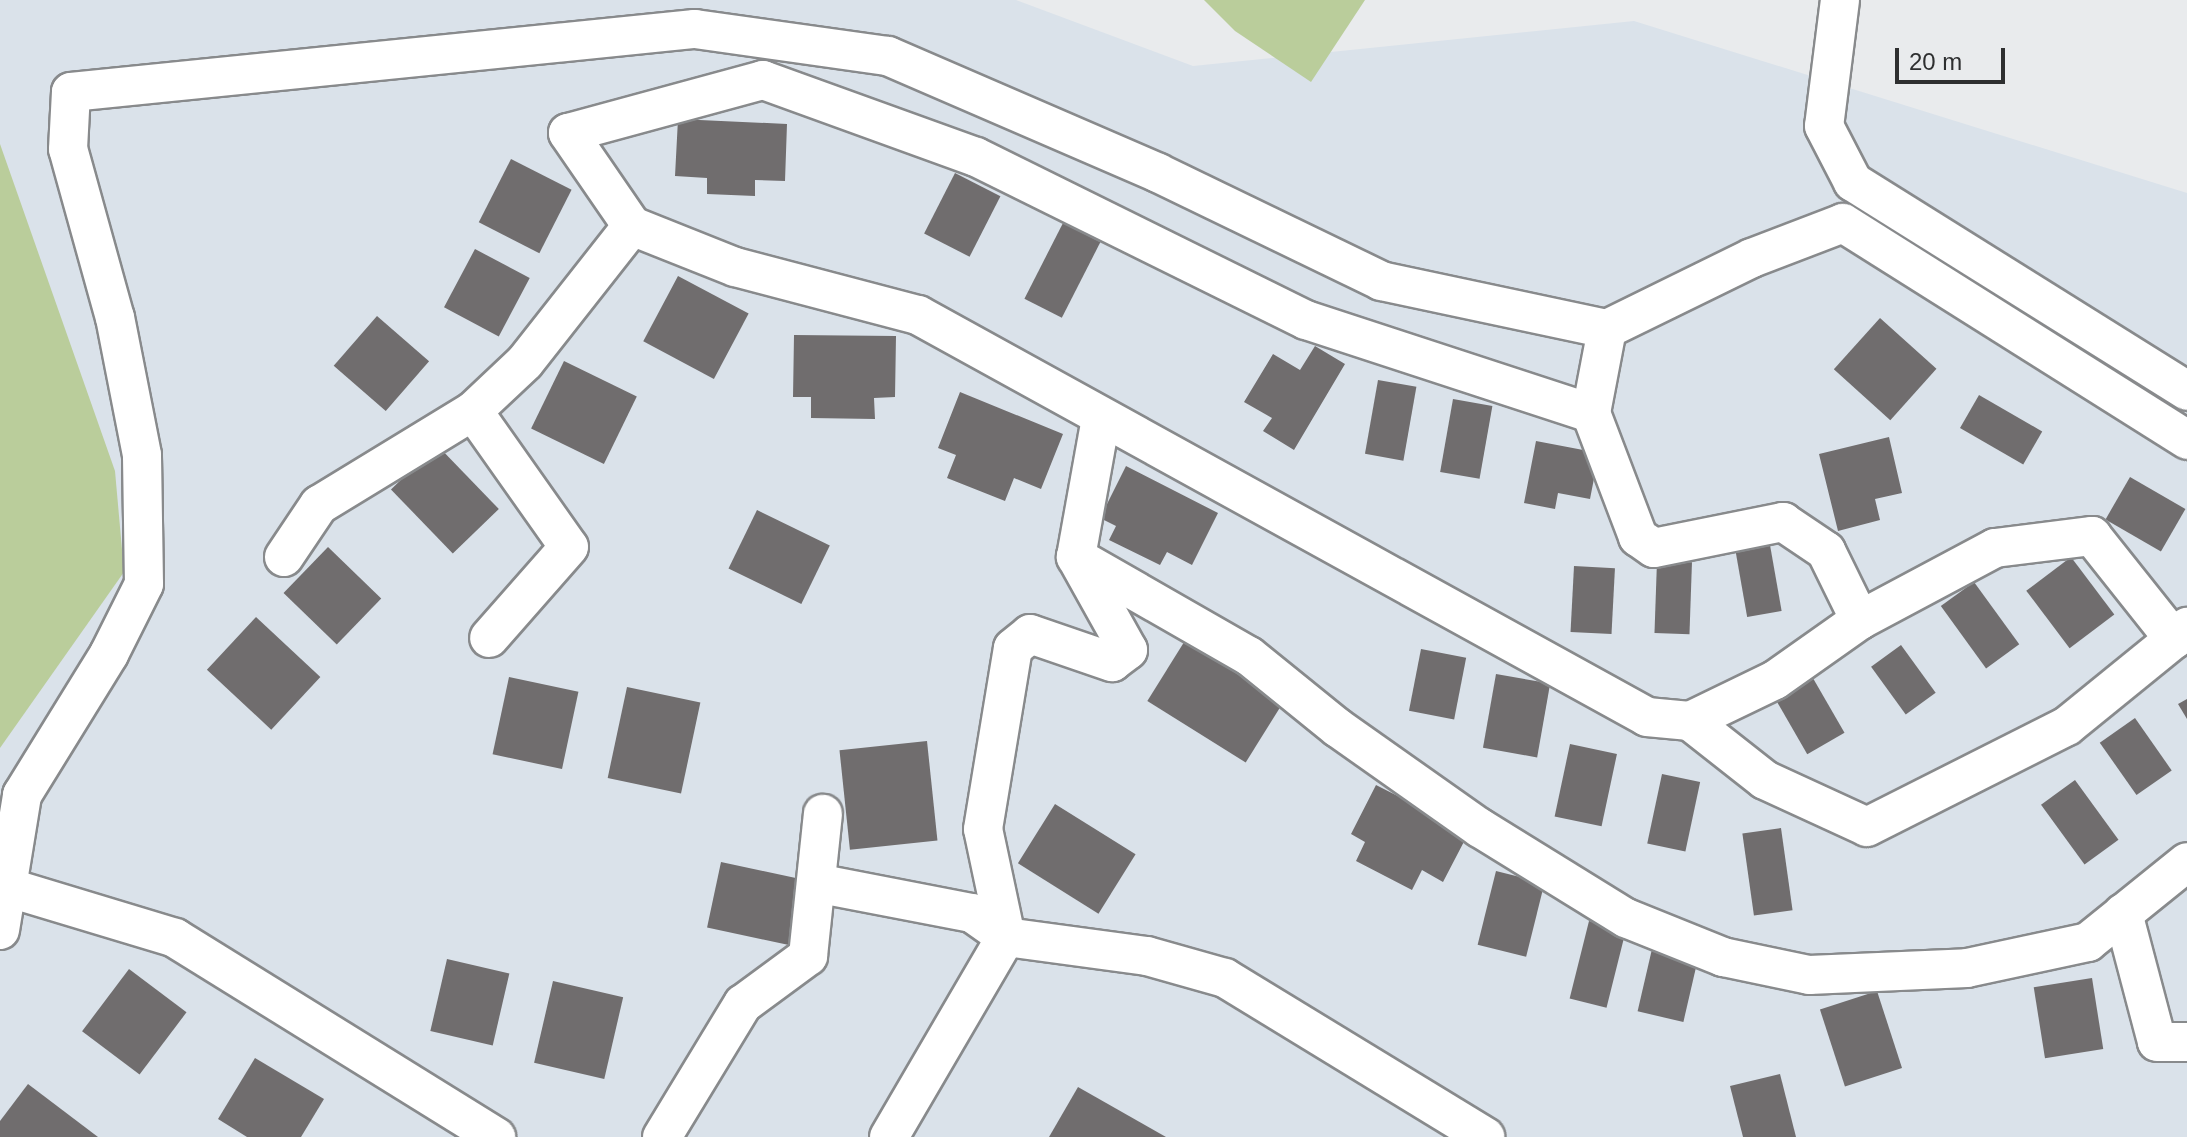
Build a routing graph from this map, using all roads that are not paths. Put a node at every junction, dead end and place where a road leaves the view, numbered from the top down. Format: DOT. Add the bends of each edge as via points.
graph roads {
  1 [pos="1840,0"];
  2 [pos="632,226"];
  3 [pos="1607,329"];
  4 [pos="2187,391"];
  5 [pos="473,411"];
  6 [pos="1591,413"];
  7 [pos="1101,418"];
  8 [pos="2187,440"];
  9 [pos="284,557"];
  10 [pos="1076,557"];
  11 [pos="1860,620"];
  12 [pos="2181,633"];
  13 [pos="489,638"];
  14 [pos="1690,721"];
  15 [pos="823,814"];
  16 [pos="2187,862"];
  17 [pos="816,883"];
  18 [pos="4,885"];
  19 [pos="2123,913"];
  20 [pos="0,930"];
  21 [pos="1006,937"];
  22 [pos="2187,1042"];
  23 [pos="496,1137"];
  24 [pos="662,1137"];
  25 [pos="889,1137"];
  26 [pos="1485,1137"];
  1 -- 4 [label="street" via="1824,126 1853,182"];
  2 -- 5 [label="street" via="525,362"];
  2 -- 6 [label="street" via="568,133 763,80 976,157 1306,320"];
  2 -- 7 [label="street" via="735,267 918,315"];
  3 -- 6 [label="street"];
  3 -- 8 [label="street" via="1752,258 1843,223"];
  3 -- 18 [label="street" via="1381,281 1158,173 888,56 695,29 71,92 68,149 115,318 142,455 144,584 109,654 22,795"];
  5 -- 9 [label="street" via="319,505"];
  5 -- 13 [label="street" via="569,547"];
  6 -- 11 [label="street" via="1638,537 1654,548 1783,522 1826,551"];
  7 -- 10 [label="street"];
  7 -- 14 [label="street" via="1647,717"];
  10 -- 19 [label="street" via="1249,656 1338,728 1480,828 1626,918 1723,957 1809,975 1967,968 2088,942"];
  10 -- 21 [label="street" via="1128,650 1112,662 1030,634 1013,648 983,829"];
  11 -- 12 [label="street" via="1995,548 2092,536"];
  11 -- 14 [label="street" via="1775,680"];
  12 -- 14 [label="street" via="2067,726 1867,827 1765,780"];
  15 -- 17 [label="street"];
  16 -- 19 [label="street"];
  17 -- 21 [label="street" via="972,913"];
  17 -- 24 [label="street" via="808,956 743,1004"];
  18 -- 20 [label="street"];
  18 -- 23 [label="street" via="175,938"];
  19 -- 22 [label="street" via="2157,1042"];
  21 -- 25 [label="street"];
  21 -- 26 [label="street" via="1147,956 1225,978"];
}
